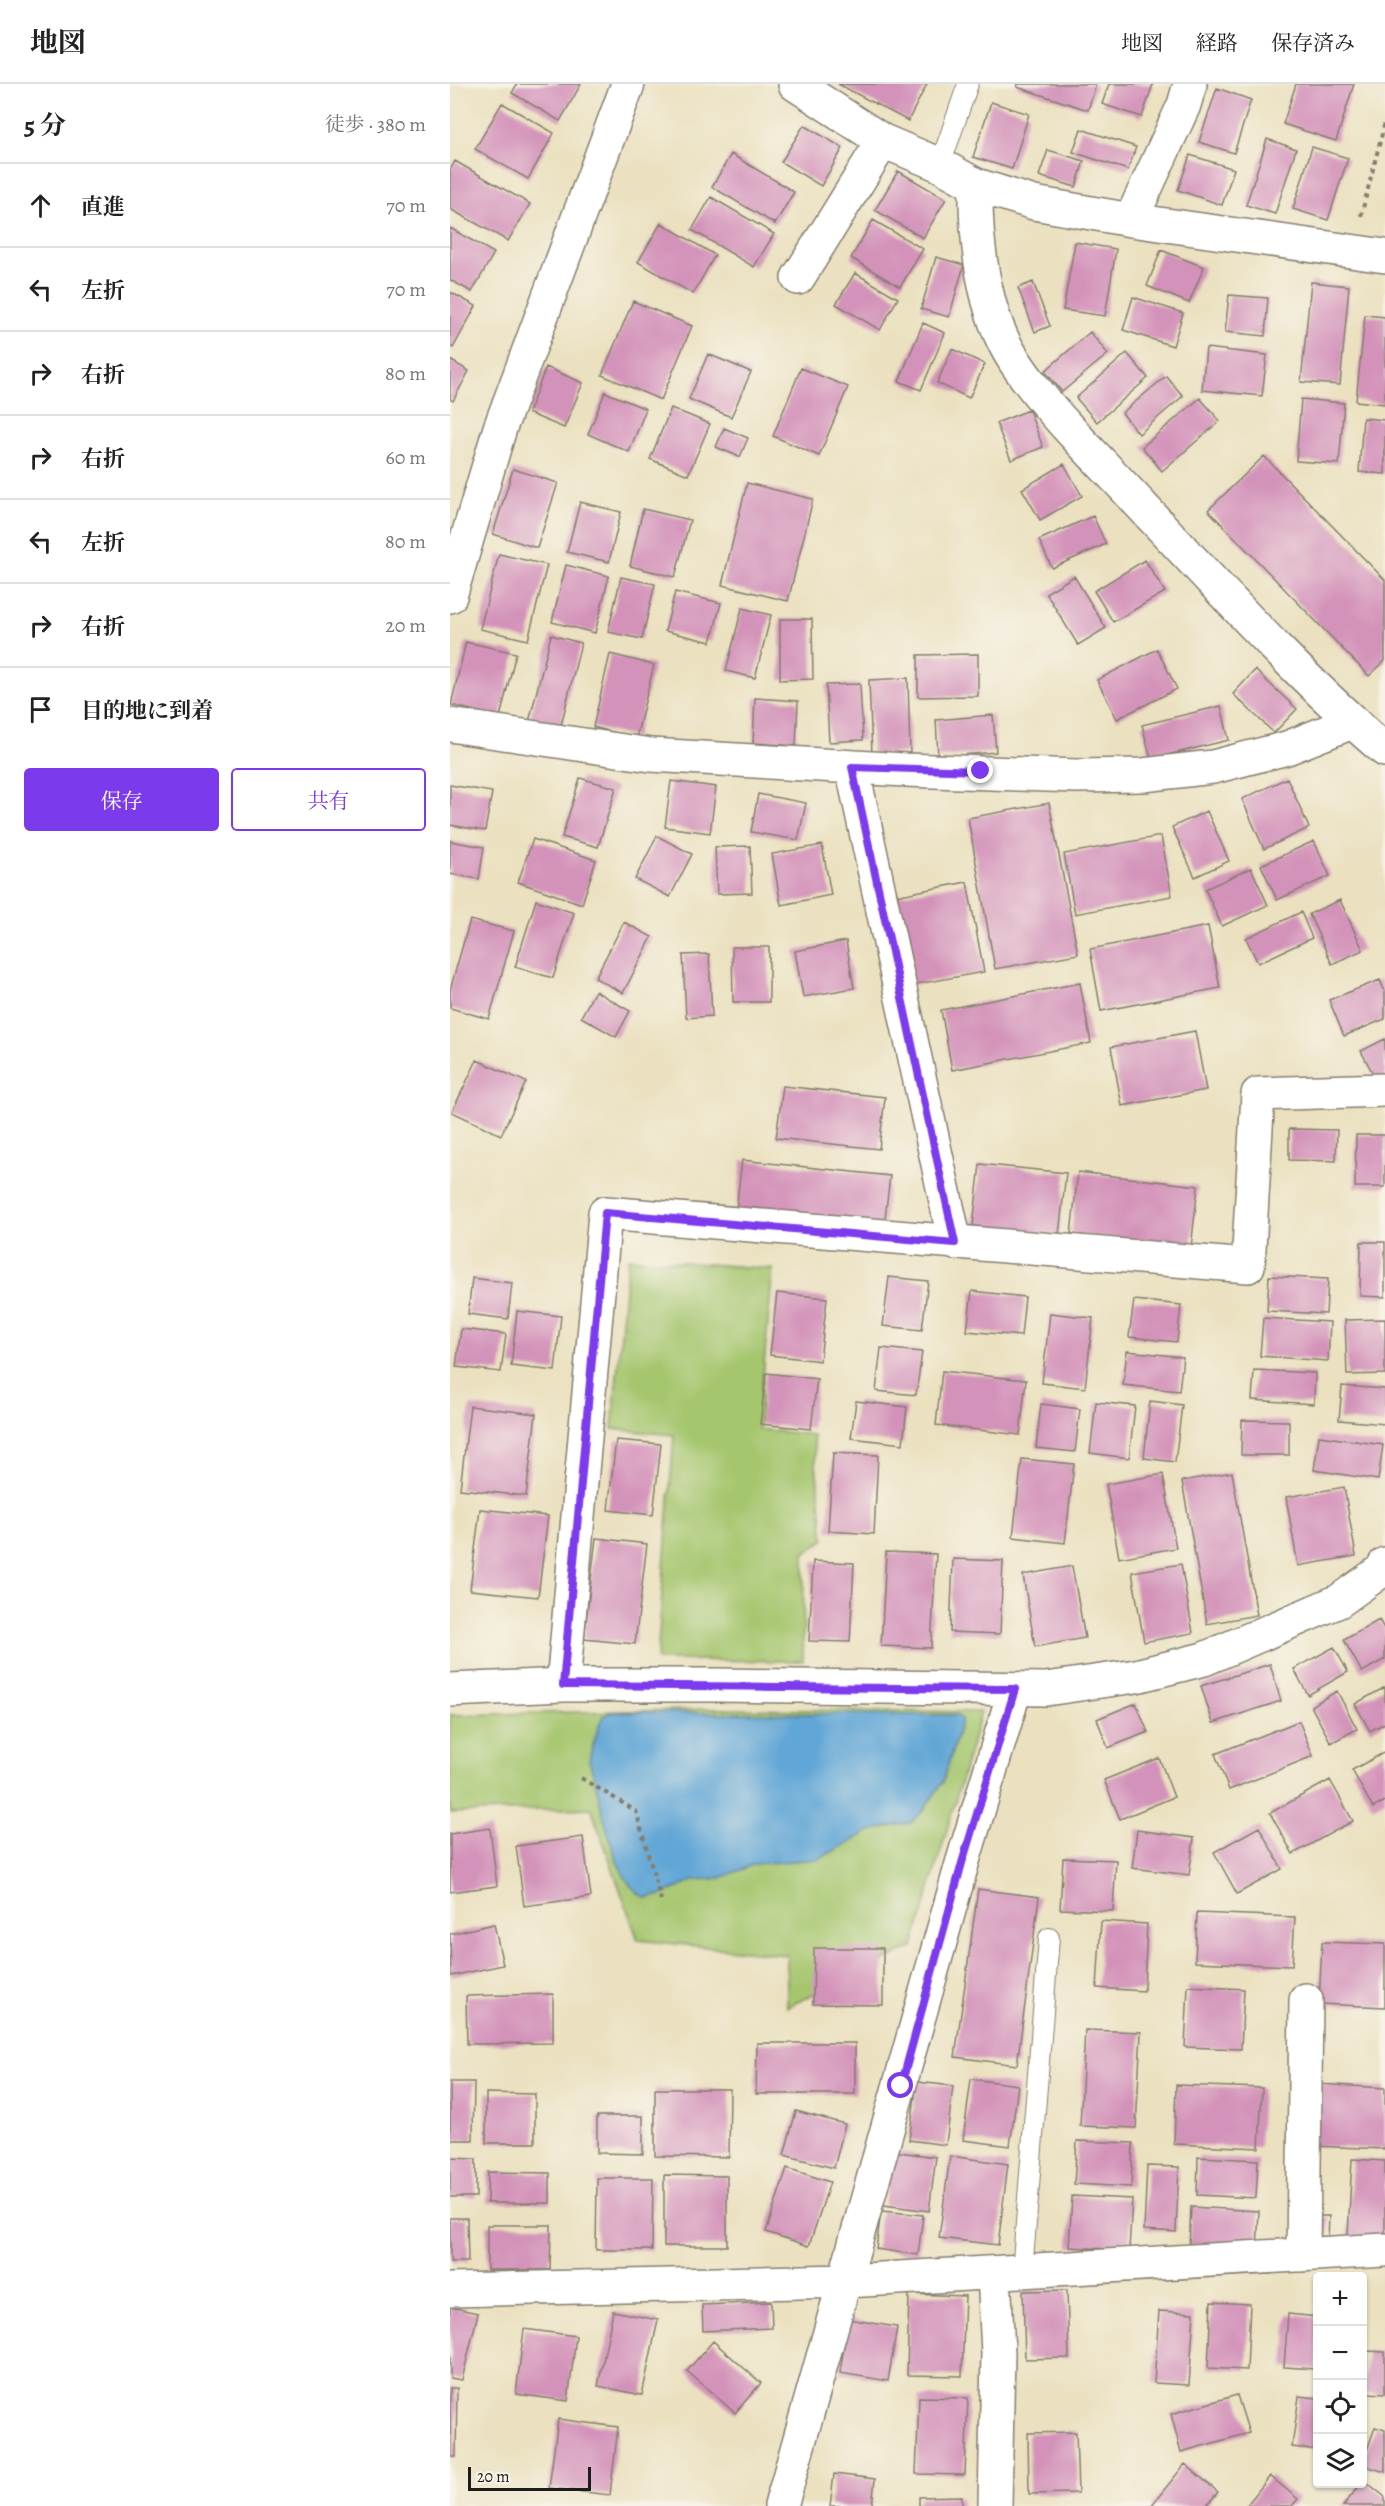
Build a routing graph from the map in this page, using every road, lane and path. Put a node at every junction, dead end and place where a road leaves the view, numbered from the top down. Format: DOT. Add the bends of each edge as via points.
graph roads {
  1 [pos="628,84"];
  2 [pos="795,84"];
  3 [pos="968,84"];
  4 [pos="1190,84"];
  5 [pos="1385,122"];
  6 [pos="883,141"];
  7 [pos="940,165"];
  8 [pos="976,185"];
  9 [pos="1131,220"];
  10 [pos="1352,252"];
  11 [pos="1385,256"];
  12 [pos="798,278"];
  13 [pos="450,596"];
  14 [pos="1352,722"];
  15 [pos="450,725"];
  16 [pos="1385,750"];
  17 [pos="852,767"];
  18 [pos="1385,1089"];
  19 [pos="955,1243"];
  20 [pos="1384,1570"];
  21 [pos="563,1685"];
  22 [pos="1015,1689"];
  23 [pos="450,1690"];
  24 [pos="581,1778"];
  25 [pos="661,1900"];
  26 [pos="1049,1938"];
  27 [pos="1306,2000"];
  28 [pos="1385,2250"];
  29 [pos="1303,2255"];
  30 [pos="1008,2273"];
  31 [pos="846,2281"];
  32 [pos="450,2290"];
  33 [pos="781,2506"];
  34 [pos="995,2506"];
  1 -- 13 [label="street" via="500,428"];
  2 -- 6 [label="street"];
  3 -- 7 [label="lane"];
  4 -- 9 [label="street"];
  5 -- 10 [label="path"];
  6 -- 7 [label="street"];
  6 -- 12 [label="street"];
  7 -- 8 [label="street"];
  8 -- 9 [label="street" via="1034,203"];
  8 -- 14 [label="street" via="976,226 991,309 1013,359 1193,560"];
  9 -- 10 [label="street"];
  10 -- 11 [label="street"];
  14 -- 16 [label="street"];
  14 -- 17 [label="street" via="1287,748 1213,767 1143,775"];
  15 -- 17 [label="street" via="651,755"];
  17 -- 19 [label="street"];
  18 -- 19 [label="street" via="1258,1094 1248,1266"];
  19 -- 21 [label="street" via="605,1213"];
  20 -- 22 [label="street" via="1339,1601 1204,1659 1136,1676 1046,1689"];
  21 -- 22 [label="street"];
  21 -- 23 [label="street"];
  22 -- 31 [label="street" via="962,1863"];
  24 -- 25 [label="path" via="636,1810"];
  26 -- 30 [label="lane"];
  27 -- 29 [label="street"];
  28 -- 29 [label="street"];
  29 -- 30 [label="street"];
  30 -- 31 [label="street"];
  30 -- 34 [label="street" via="998,2353"];
  31 -- 32 [label="street"];
  31 -- 33 [label="street"];
}
